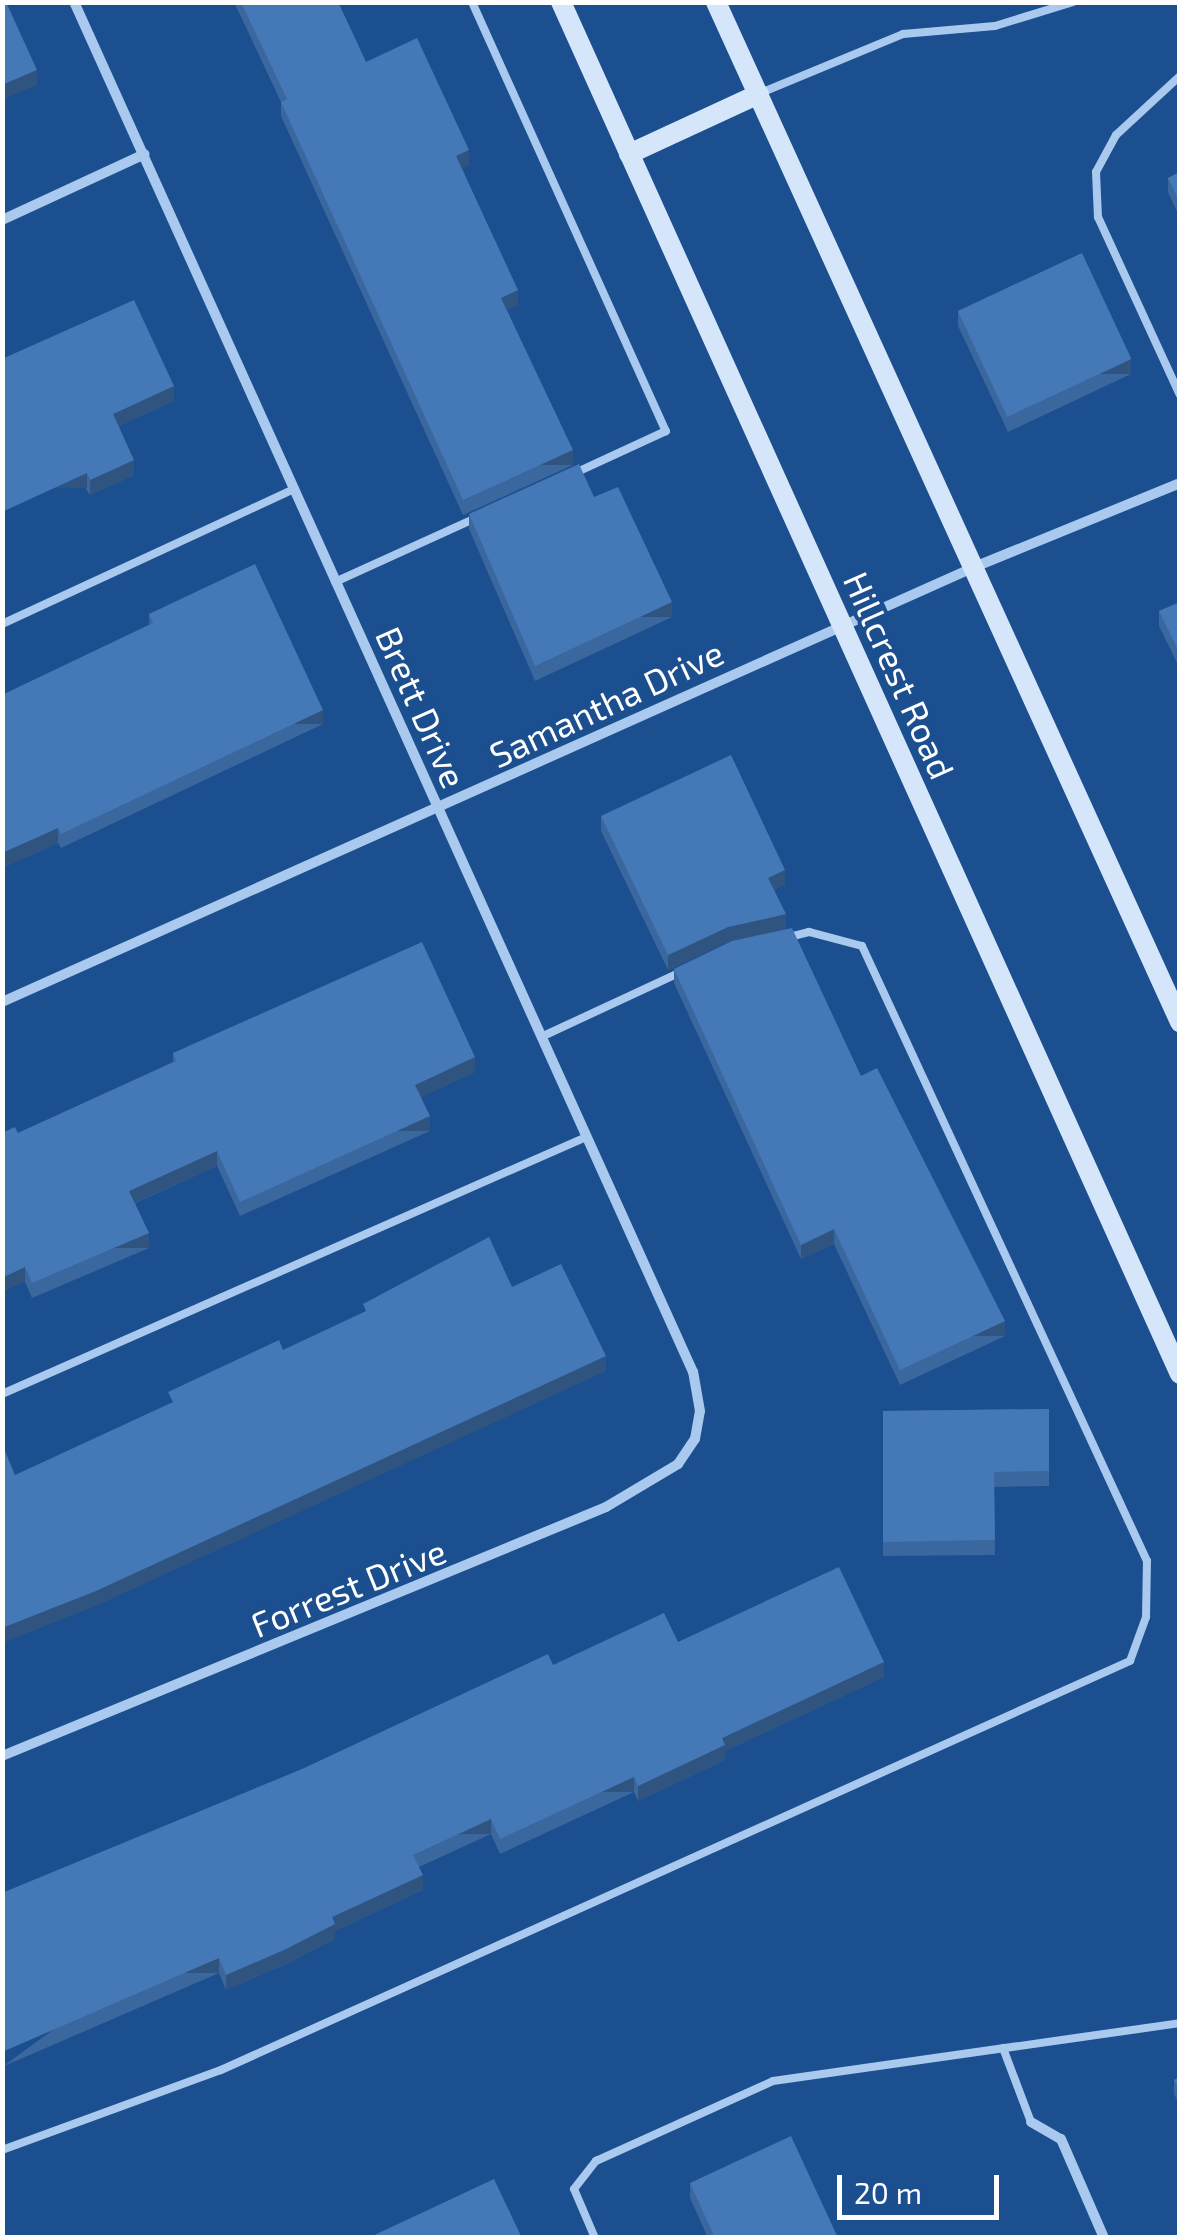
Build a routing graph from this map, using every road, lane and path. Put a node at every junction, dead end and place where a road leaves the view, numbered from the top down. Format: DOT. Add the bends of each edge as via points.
graph roads {
  1 [pos="74,2"];
  2 [pos="472,2"];
  3 [pos="561,2"];
  4 [pos="716,2"];
  5 [pos="1073,2"];
  6 [pos="1180,76"];
  7 [pos="759,94"];
  8 [pos="144,154"];
  9 [pos="629,154"];
  10 [pos="2,220"];
  11 [pos="1180,395"];
  12 [pos="562,479"];
  13 [pos="1180,482"];
  14 [pos="294,489"];
  15 [pos="492,510"];
  16 [pos="972,568"];
  17 [pos="335,582"];
  18 [pos="2,624"];
  19 [pos="842,625"];
  20 [pos="438,810"];
  21 [pos="777,939"];
  22 [pos="696,965"];
  23 [pos="2,1002"];
  24 [pos="1180,1022"];
  25 [pos="541,1037"];
  26 [pos="586,1136"];
  27 [pos="1180,1374"];
  28 [pos="2,1394"];
  29 [pos="695,1439"];
  30 [pos="2,1756"];
  31 [pos="1180,2023"];
  32 [pos="1003,2048"];
  33 [pos="1031,2122"];
  34 [pos="2,2150"];
  35 [pos="596,2238"];
  36 [pos="1104,2238"];
  1 -- 8 [label="street, Brett Drive"];
  2 -- 12 [label="lane" via="666,431"];
  3 -- 9 [label="main road, Hillcrest Road"];
  4 -- 7 [label="main road"];
  5 -- 7 [label="lane" via="996,26 903,34"];
  6 -- 11 [label="lane" via="1116,135 1096,172 1098,217"];
  7 -- 9 [label="main road"];
  7 -- 16 [label="main road"];
  8 -- 10 [label="street"];
  8 -- 14 [label="street, Brett Drive"];
  9 -- 19 [label="main road, Hillcrest Road"];
  13 -- 16 [label="street, Samantha Drive"];
  14 -- 17 [label="street, Brett Drive"];
  14 -- 18 [label="lane"];
  15 -- 17 [label="lane"];
  16 -- 19 [label="street, Samantha Drive"];
  16 -- 24 [label="main road"];
  17 -- 20 [label="street, Brett Drive"];
  19 -- 20 [label="street, Samantha Drive"];
  19 -- 27 [label="main road, Hillcrest Road"];
  20 -- 23 [label="street, Samantha Drive"];
  20 -- 25 [label="street, Brett Drive"];
  21 -- 34 [label="lane" via="809,932 862,946 1147,1562 1146,1617 1130,1661 221,2070"];
  22 -- 25 [label="lane"];
  25 -- 26 [label="street, Brett Drive"];
  26 -- 28 [label="lane"];
  26 -- 29 [label="street, Brett Drive" via="693,1372 700,1411"];
  29 -- 30 [label="street, Forrest Drive" via="678,1464 606,1507"];
  31 -- 32 [label="lane"];
  32 -- 33 [label="lane"];
  32 -- 35 [label="lane" via="773,2081 596,2160 574,2189"];
  33 -- 36 [label="street" via="1061,2140"];
}
